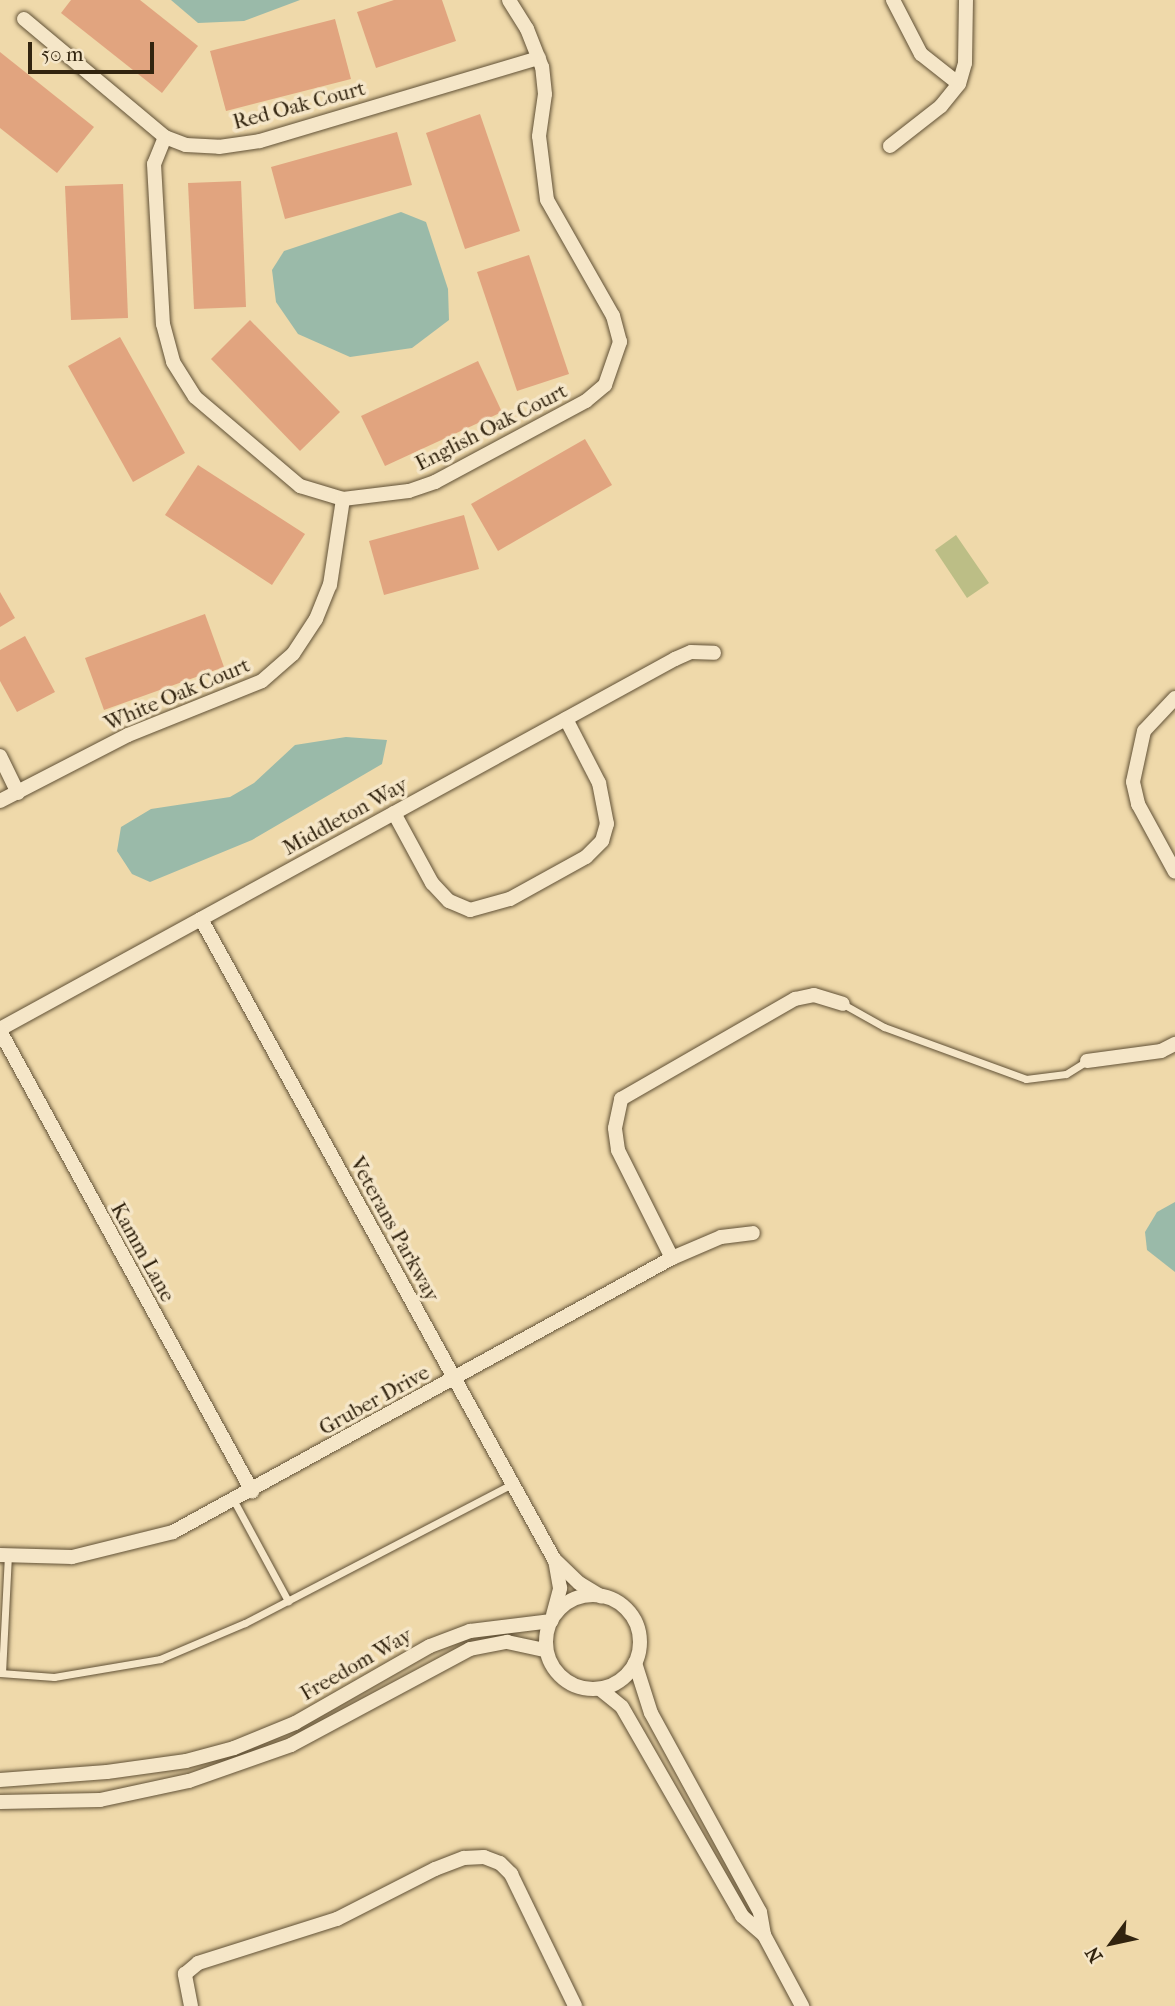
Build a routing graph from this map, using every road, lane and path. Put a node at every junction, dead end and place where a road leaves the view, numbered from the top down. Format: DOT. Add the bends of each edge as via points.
graph roads {
  1 [pos="509,0"];
  2 [pos="893,0"];
  3 [pos="967,0"];
  4 [pos="24,19"];
  5 [pos="539,58"];
  6 [pos="959,84"];
  7 [pos="165,138"];
  8 [pos="890,146"];
  9 [pos="343,499"];
  10 [pos="714,653"];
  11 [pos="1175,698"];
  12 [pos="566,719"];
  13 [pos="0,756"];
  14 [pos="18,793"];
  15 [pos="0,801"];
  16 [pos="394,813"];
  17 [pos="1175,872"];
  18 [pos="201,919"];
  19 [pos="843,1004"];
  20 [pos="0,1030"];
  21 [pos="1175,1044"];
  22 [pos="1087,1061"];
  23 [pos="753,1233"];
  24 [pos="672,1258"];
  25 [pos="454,1380"];
  26 [pos="512,1484"];
  27 [pos="252,1491"];
  28 [pos="234,1501"];
  29 [pos="4,1555"];
  30 [pos="554,1559"];
  31 [pos="601,1595"];
  32 [pos="288,1601"];
  33 [pos="552,1618"];
  34 [pos="546,1650"];
  35 [pos="635,1663"];
  36 [pos="1,1673"];
  37 [pos="600,1689"];
  38 [pos="352,1691"];
  39 [pos="362,1706"];
  40 [pos="186,1761"];
  41 [pos="0,1780"];
  42 [pos="189,1781"];
  43 [pos="0,1802"];
  44 [pos="764,1935"];
  45 [pos="191,2006"];
  46 [pos="575,2006"];
  47 [pos="802,2006"];
  1 -- 5 [label="street, English Oak Court"];
  2 -- 6 [label="street" via="921,54"];
  3 -- 6 [label="street" via="965,63"];
  4 -- 7 [label="street, Red Oak Court"];
  5 -- 7 [label="street, Red Oak Court" via="260,141 219,147"];
  5 -- 9 [label="street, English Oak Court" via="545,94 539,136 547,200 613,316 620,342 615,365 605,385 586,401 435,482 409,491"];
  6 -- 8 [label="street" via="941,106"];
  7 -- 9 [label="street, English Oak Court" via="154,164 163,324 173,362 195,397 300,486"];
  9 -- 14 [label="street, White Oak Court" via="330,585 316,619 293,654 262,681 128,735"];
  10 -- 12 [label="street, Middleton Way" via="691,652 675,659"];
  11 -- 17 [label="street" via="1144,731 1133,782 1138,804"];
  12 -- 16 [label="street, Middleton Way"];
  12 -- 16 [label="street" via="599,783 607,824 602,841 586,857 510,899 470,910 449,901 432,883"];
  13 -- 14 [label="street"];
  14 -- 15 [label="street, White Oak Court"];
  16 -- 18 [label="street, Middleton Way"];
  18 -- 20 [label="street, Middleton Way"];
  18 -- 25 [label="street, Veterans Parkway"];
  19 -- 22 [label="lane" via="884,1027 1026,1079 1066,1074"];
  19 -- 24 [label="street" via="814,995 795,999 621,1099 615,1128 618,1150"];
  20 -- 27 [label="street, Kamm Lane"];
  21 -- 22 [label="street" via="1161,1051"];
  23 -- 24 [label="street, Gruber Drive" via="721,1237"];
  24 -- 25 [label="street, Gruber Drive"];
  25 -- 26 [label="street, Veterans Parkway"];
  25 -- 27 [label="street, Gruber Drive"];
  26 -- 30 [label="street, Veterans Parkway"];
  26 -- 32 [label="lane"];
  27 -- 28 [label="street, Gruber Drive"];
  28 -- 29 [label="street, Gruber Drive" via="173,1532 130,1545 72,1557"];
  28 -- 32 [label="lane"];
  29 -- 36 [label="lane"];
  30 -- 31 [label="street, Veterans Parkway" via="579,1583"];
  30 -- 33 [label="street, Veterans Parkway" via="560,1588"];
  31 -- 33 [label="street" via="574,1599"];
  31 -- 35 [label="street" via="614,1600 635,1621 639,1650"];
  32 -- 36 [label="lane" via="160,1658 54,1677"];
  33 -- 34 [label="street"];
  33 -- 38 [label="street, Freedom Way" via="470,1631 430,1646"];
  34 -- 37 [label="street" via="560,1676 579,1687"];
  34 -- 39 [label="street, Freedom Way" via="507,1642 470,1649"];
  35 -- 37 [label="street" via="626,1675"];
  35 -- 44 [label="street" via="650,1713 760,1912"];
  37 -- 44 [label="street" via="622,1707 742,1916"];
  38 -- 39 [label="lane"];
  38 -- 40 [label="street, Freedom Way" via="295,1723"];
  39 -- 42 [label="street, Freedom Way" via="291,1745"];
  40 -- 41 [label="street, Freedom Way" via="56,1779"];
  40 -- 42 [label="street"];
  42 -- 43 [label="street, Freedom Way" via="100,1800"];
  44 -- 47 [label="street"];
  45 -- 46 [label="street" via="185,1973 198,1963 337,1919 435,1869 464,1858 484,1857 511,1874"];
}
